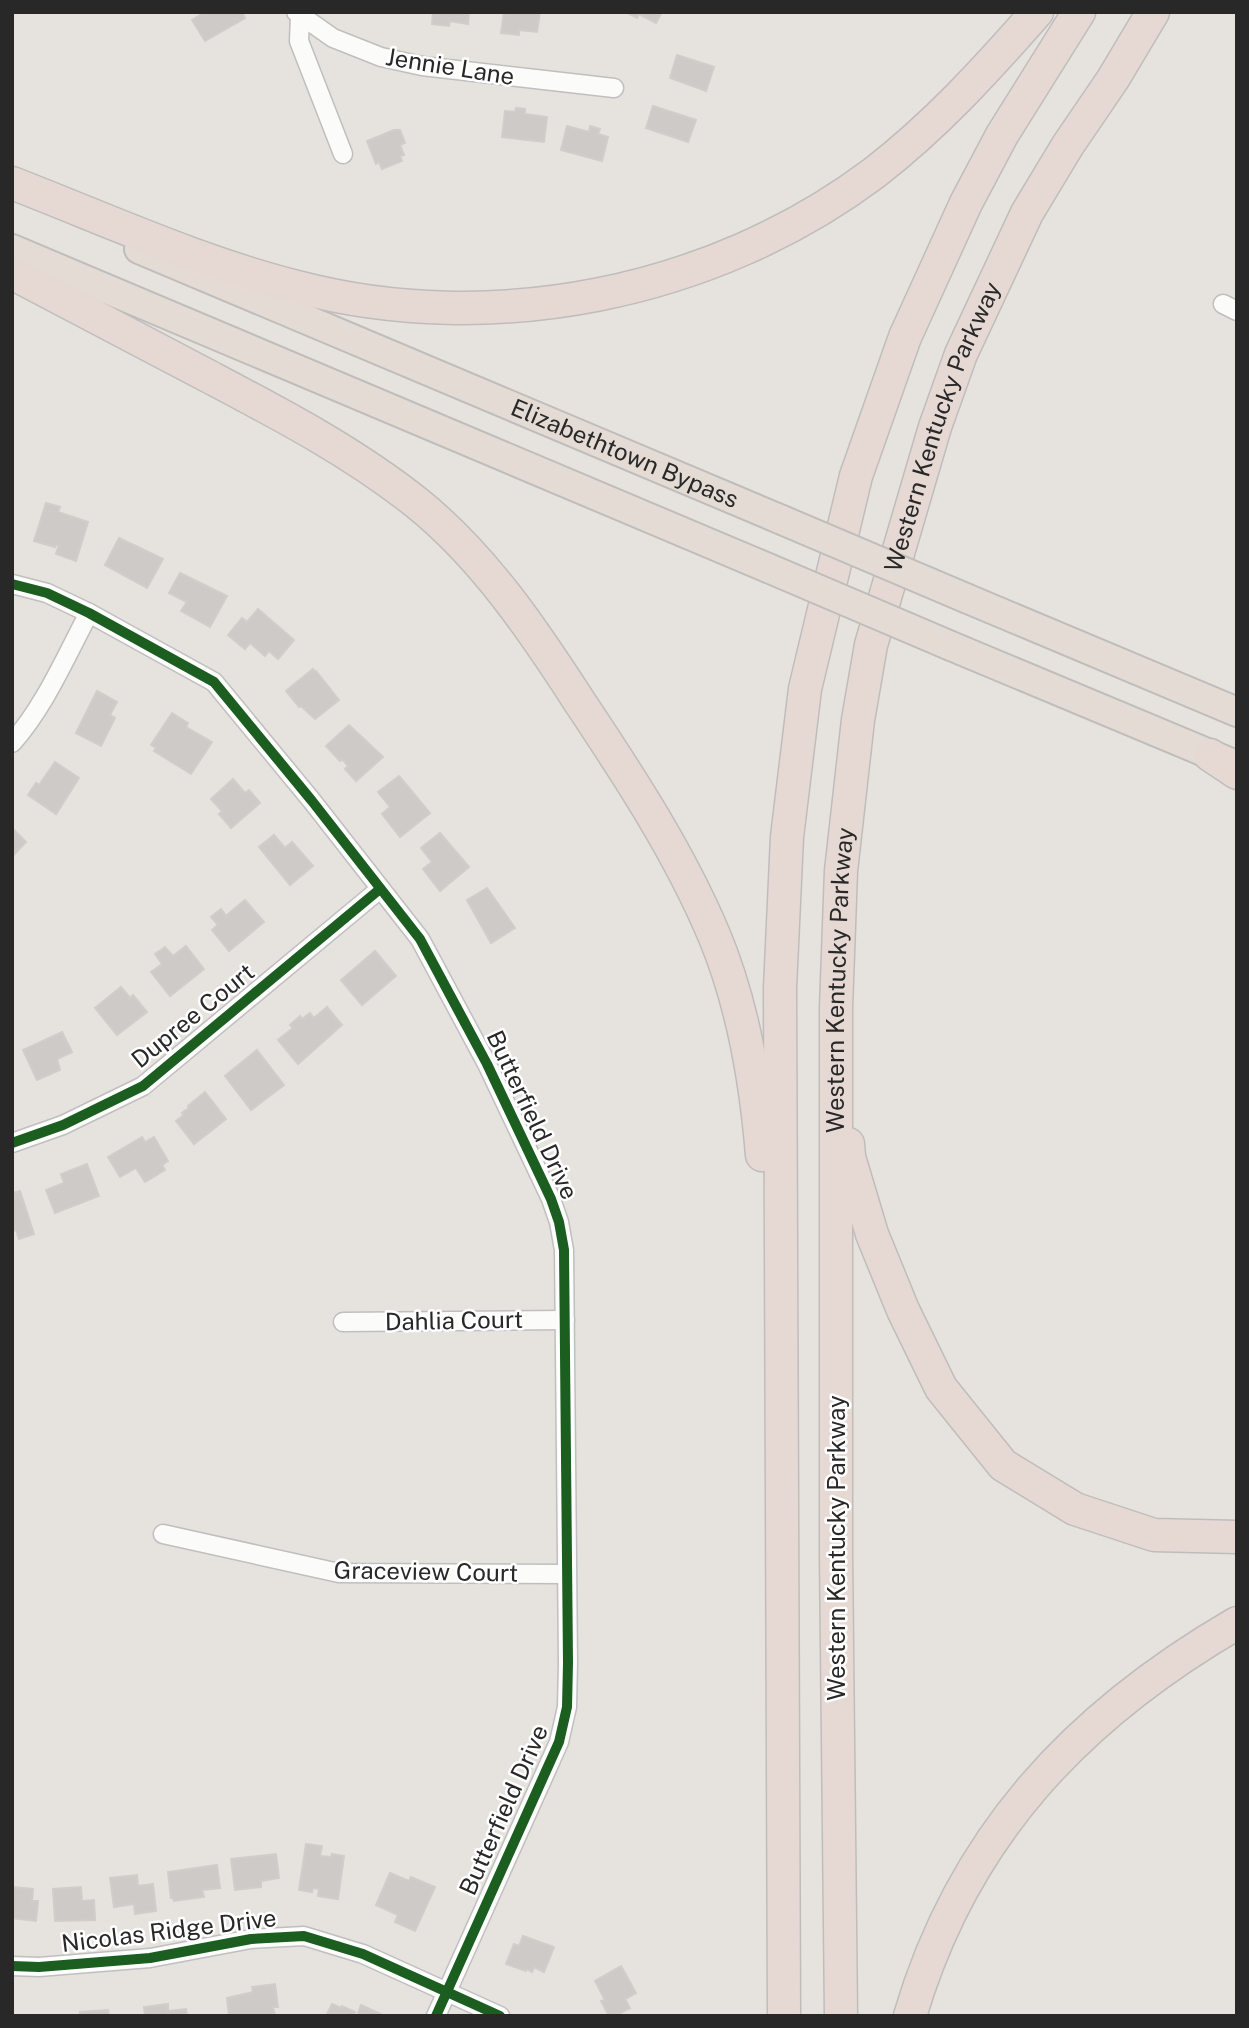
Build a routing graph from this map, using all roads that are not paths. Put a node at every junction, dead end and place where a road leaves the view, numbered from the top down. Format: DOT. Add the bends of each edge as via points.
graph roads {
  1 [pos="1037,12"];
  2 [pos="1079,12"];
  3 [pos="1153,12"];
  4 [pos="298,14"];
  5 [pos="614,89"];
  6 [pos="343,154"];
  7 [pos="12,183"];
  8 [pos="12,195"];
  9 [pos="12,250"];
  10 [pos="12,273"];
  11 [pos="12,584"];
  12 [pos="89,613"];
  13 [pos="1237,712"];
  14 [pos="12,743"];
  15 [pos="1223,760"];
  16 [pos="1237,774"];
  17 [pos="380,888"];
  18 [pos="836,1008"];
  19 [pos="12,1143"];
  20 [pos="565,1320"];
  21 [pos="343,1322"];
  22 [pos="781,1526"];
  23 [pos="163,1534"];
  24 [pos="1237,1537"];
  25 [pos="567,1574"];
  26 [pos="1237,1623"];
  27 [pos="12,1966"];
  28 [pos="447,1993"];
  29 [pos="436,2016"];
  30 [pos="500,2016"];
  31 [pos="784,2016"];
  32 [pos="841,2016"];
  33 [pos="910,2016"];
  1 -- 7 [label="highway" via="928,129 816,212 756,244 694,269 630,288 565,300 431,308 298,288 233,268"];
  2 -- 22 [label="highway" via="965,203 905,337 856,476 805,689 787,837 780,988"];
  3 -- 18 [label="highway, Western Kentucky Parkway" via="1027,213 961,354 935,427 871,645 858,720 841,871"];
  4 -- 5 [label="street, Jennie Lane" via="347,45 381,57"];
  4 -- 6 [label="street" via="299,41"];
  8 -- 13 [label="highway, Elizabethtown Bypass, bridge"];
  9 -- 15 [label="highway, Elizabethtown Bypass, bridge"];
  10 -- 22 [label="highway" via="314,433 419,505 466,549 508,598 627,775 687,877 715,936 736,996 750,1058 764,1185"];
  11 -- 12 [label="street, Butterfield Drive" via="47,593"];
  12 -- 14 [label="street" via="54,681"];
  12 -- 17 [label="street, Butterfield Drive" via="214,682"];
  15 -- 16 [label="highway"];
  17 -- 19 [label="street, Dupree Court" via="142,1086 62,1125"];
  17 -- 20 [label="street, Butterfield Drive" via="420,939 487,1064 551,1199 564,1250"];
  18 -- 24 [label="highway" via="849,1157 872,1234 941,1388 1003,1465 1074,1509 1154,1535"];
  18 -- 32 [label="highway, Western Kentucky Parkway"];
  20 -- 21 [label="street, Dahlia Court"];
  20 -- 25 [label="street, Butterfield Drive"];
  22 -- 31 [label="highway"];
  23 -- 25 [label="street, Graceview Court" via="339,1573"];
  25 -- 28 [label="street, Butterfield Drive" via="567,1707 562,1732"];
  26 -- 33 [label="highway" via="1105,1714 1057,1758 1015,1807 947,1916"];
  27 -- 28 [label="street, Nicolas Ridge Drive" via="150,1958 251,1938 304,1936 363,1954"];
  28 -- 29 [label="street, Butterfield Drive"];
  28 -- 30 [label="street, Nicolas Ridge Drive"];
}
